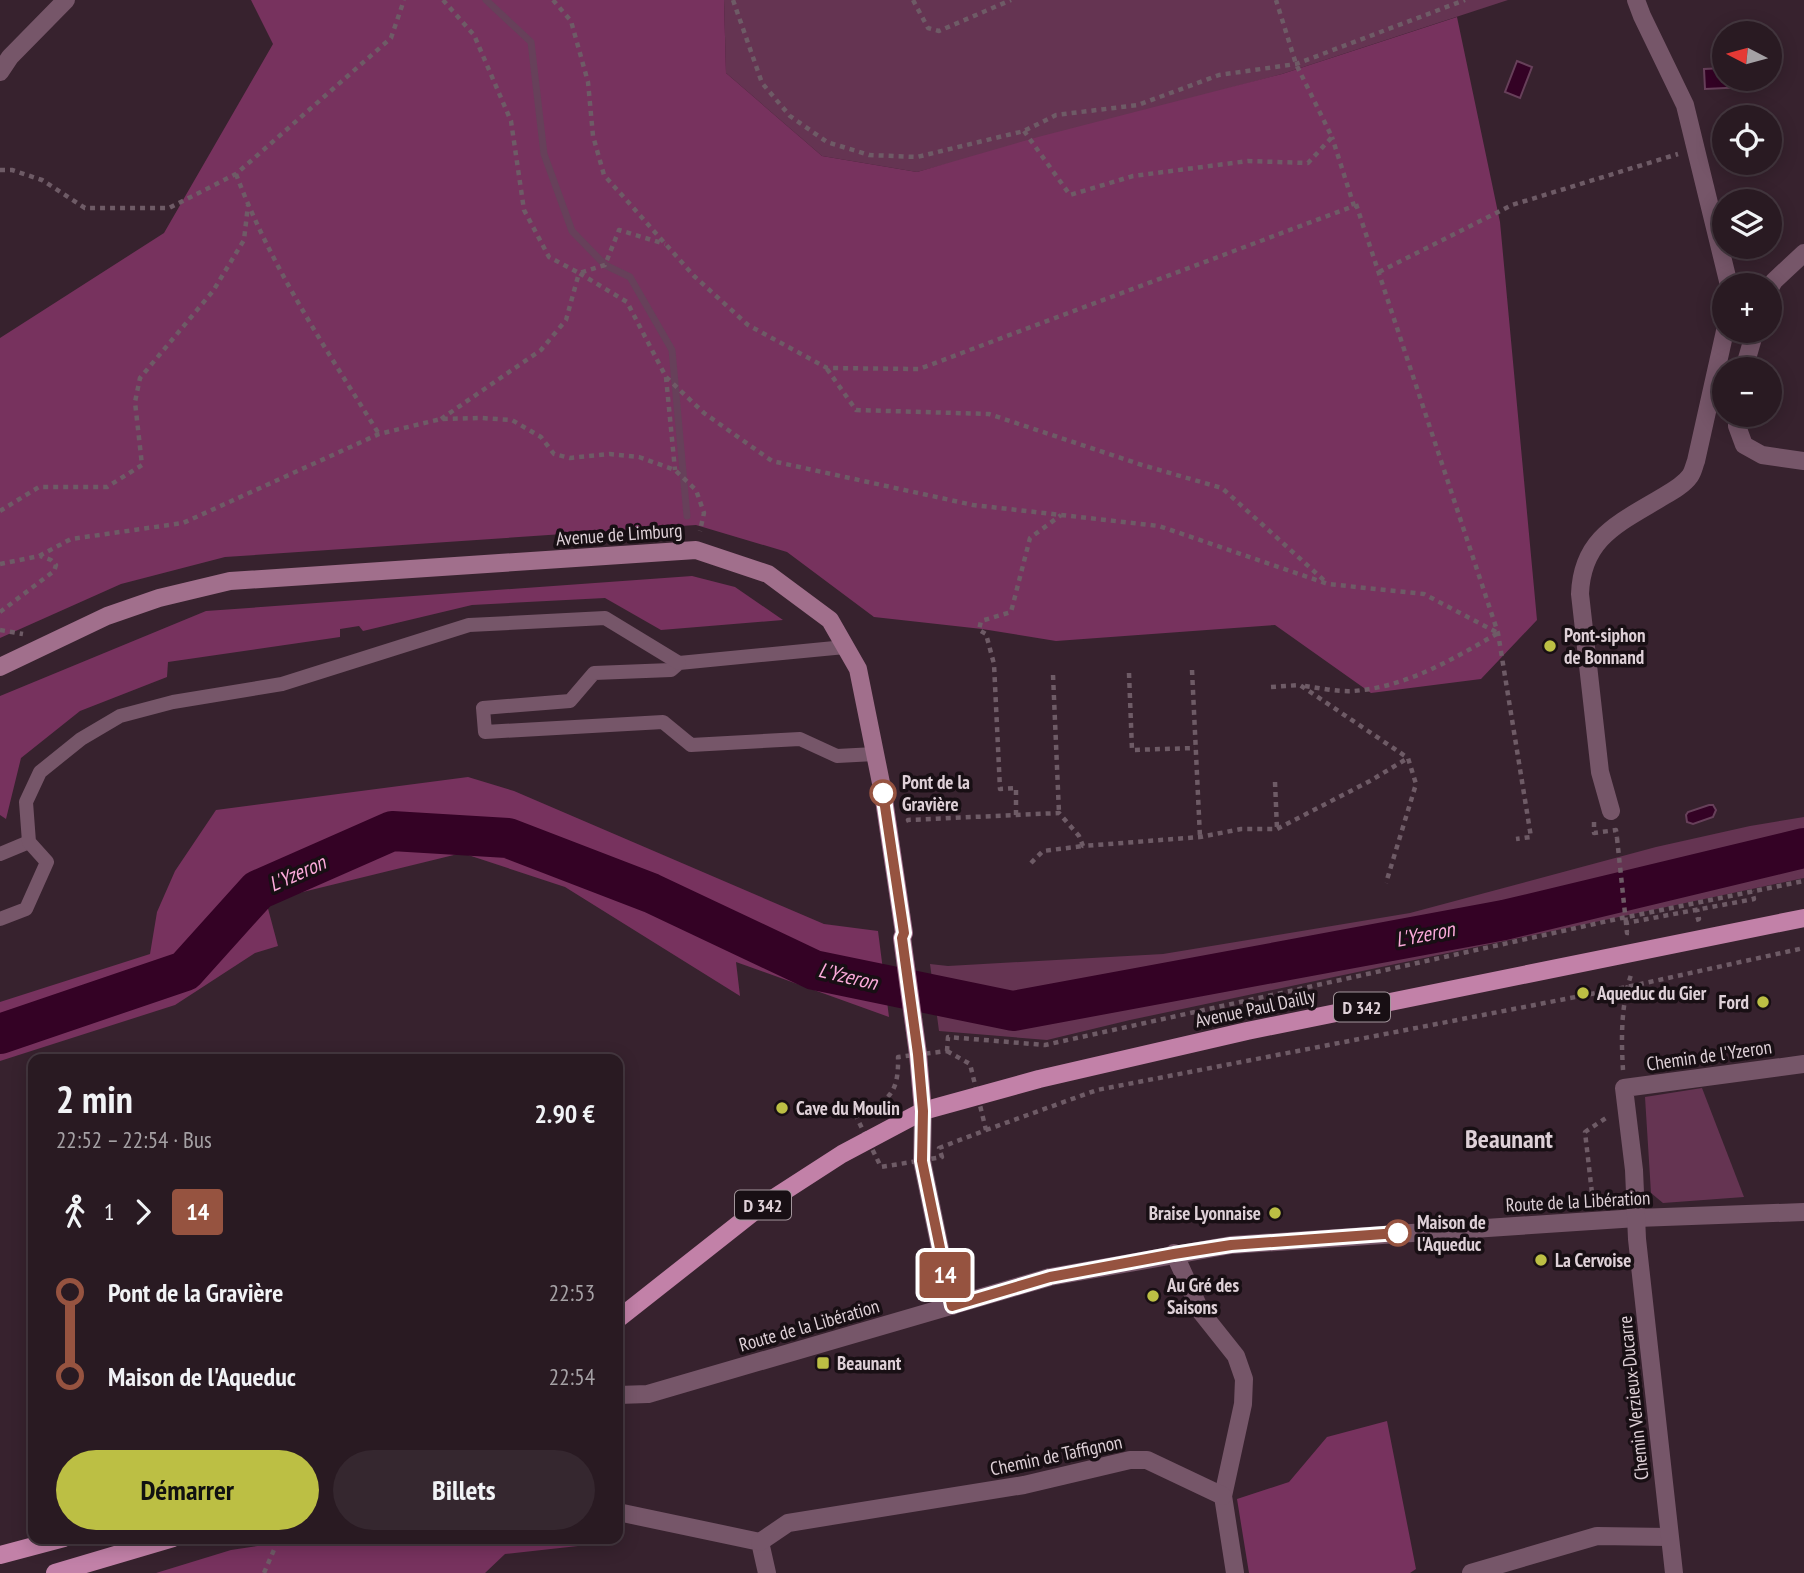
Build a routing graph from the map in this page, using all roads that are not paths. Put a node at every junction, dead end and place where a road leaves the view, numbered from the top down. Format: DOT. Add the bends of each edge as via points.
graph roads {
  1 [pos="66,0"];
  2 [pos="1636,0"];
  3 [pos="0,72"];
  4 [pos="1804,253"];
  5 [pos="1726,273"];
  6 [pos="1782,274"];
  7 [pos="1722,343"];
  8 [pos="1737,427"];
  9 [pos="1804,461"];
  10 [pos="845,647"];
  11 [pos="679,663"];
  12 [pos="0,667"];
  13 [pos="875,754"];
  14 [pos="1611,811"];
  15 [pos="29,842"];
  16 [pos="0,854"];
  17 [pos="1804,918"];
  18 [pos="0,919"];
  19 [pos="1804,1064"];
  20 [pos="923,1111"];
  21 [pos="1804,1212"];
  22 [pos="1637,1218"];
  23 [pos="1174,1254"];
  24 [pos="952,1306"];
  25 [pos="623,1315"];
  26 [pos="623,1395"];
  27 [pos="1223,1496"];
  28 [pos="623,1513"];
  29 [pos="1669,1537"];
  30 [pos="760,1542"];
  31 [pos="41,1544"];
  32 [pos="153,1544"];
  33 [pos="0,1555"];
  34 [pos="55,1573"];
  35 [pos="768,1573"];
  36 [pos="1235,1573"];
  37 [pos="1471,1573"];
  38 [pos="1674,1573"];
  1 -- 3 [label="street"];
  2 -- 5 [label="street" via="1685,106"];
  4 -- 6 [label="street"];
  7 -- 14 [label="street" via="1690,477 1621,522 1594,546 1580,577 1600,772"];
  8 -- 9 [label="street" via="1744,445 1762,454"];
  10 -- 11 [label="lane"];
  10 -- 12 [label="street, Avenue de Limburg" via="830,620 768,574 696,550 230,581 107,616"];
  10 -- 13 [label="street, Avenue de Limburg" via="858,669"];
  11 -- 13 [label="lane" via="671,670 594,673 570,701 483,708 485,732 663,722 691,745 800,739 837,756"];
  11 -- 15 [label="lane" via="606,618 469,625 282,684 120,716 81,739 40,772 26,802"];
  13 -- 20 [label="street, Avenue de Limburg" via="904,933"];
  15 -- 16 [label="lane"];
  15 -- 18 [label="lane" via="47,862 26,909"];
  17 -- 20 [label="main road, Avenue Paul Dailly / D 342" via="1247,1031"];
  19 -- 22 [label="street, Chemin de l'Yzeron" via="1624,1088"];
  20 -- 24 [label="street, Avenue de Limburg" via="922,1161"];
  20 -- 25 [label="main road, D 342" via="842,1154 760,1207"];
  21 -- 22 [label="street, Route de la Libération"];
  22 -- 23 [label="street, Route de la Libération" via="1245,1243"];
  22 -- 29 [label="street, Chemin Verzieux-Ducarre"];
  23 -- 24 [label="street, Route de la Libération" via="1050,1277"];
  23 -- 27 [label="street" via="1201,1312 1236,1356 1244,1379"];
  24 -- 26 [label="street, Route de la Libération" via="648,1394"];
  27 -- 30 [label="street, Chemin de Taffignon" via="1147,1460 1130,1460 1024,1485 788,1523"];
  27 -- 36 [label="street"];
  28 -- 30 [label="street"];
  29 -- 37 [label="street" via="1597,1536"];
  29 -- 38 [label="street, Chemin Verzieux-Ducarre"];
  30 -- 35 [label="street"];
  31 -- 33 [label="main road"];
  32 -- 34 [label="main road"];
}
